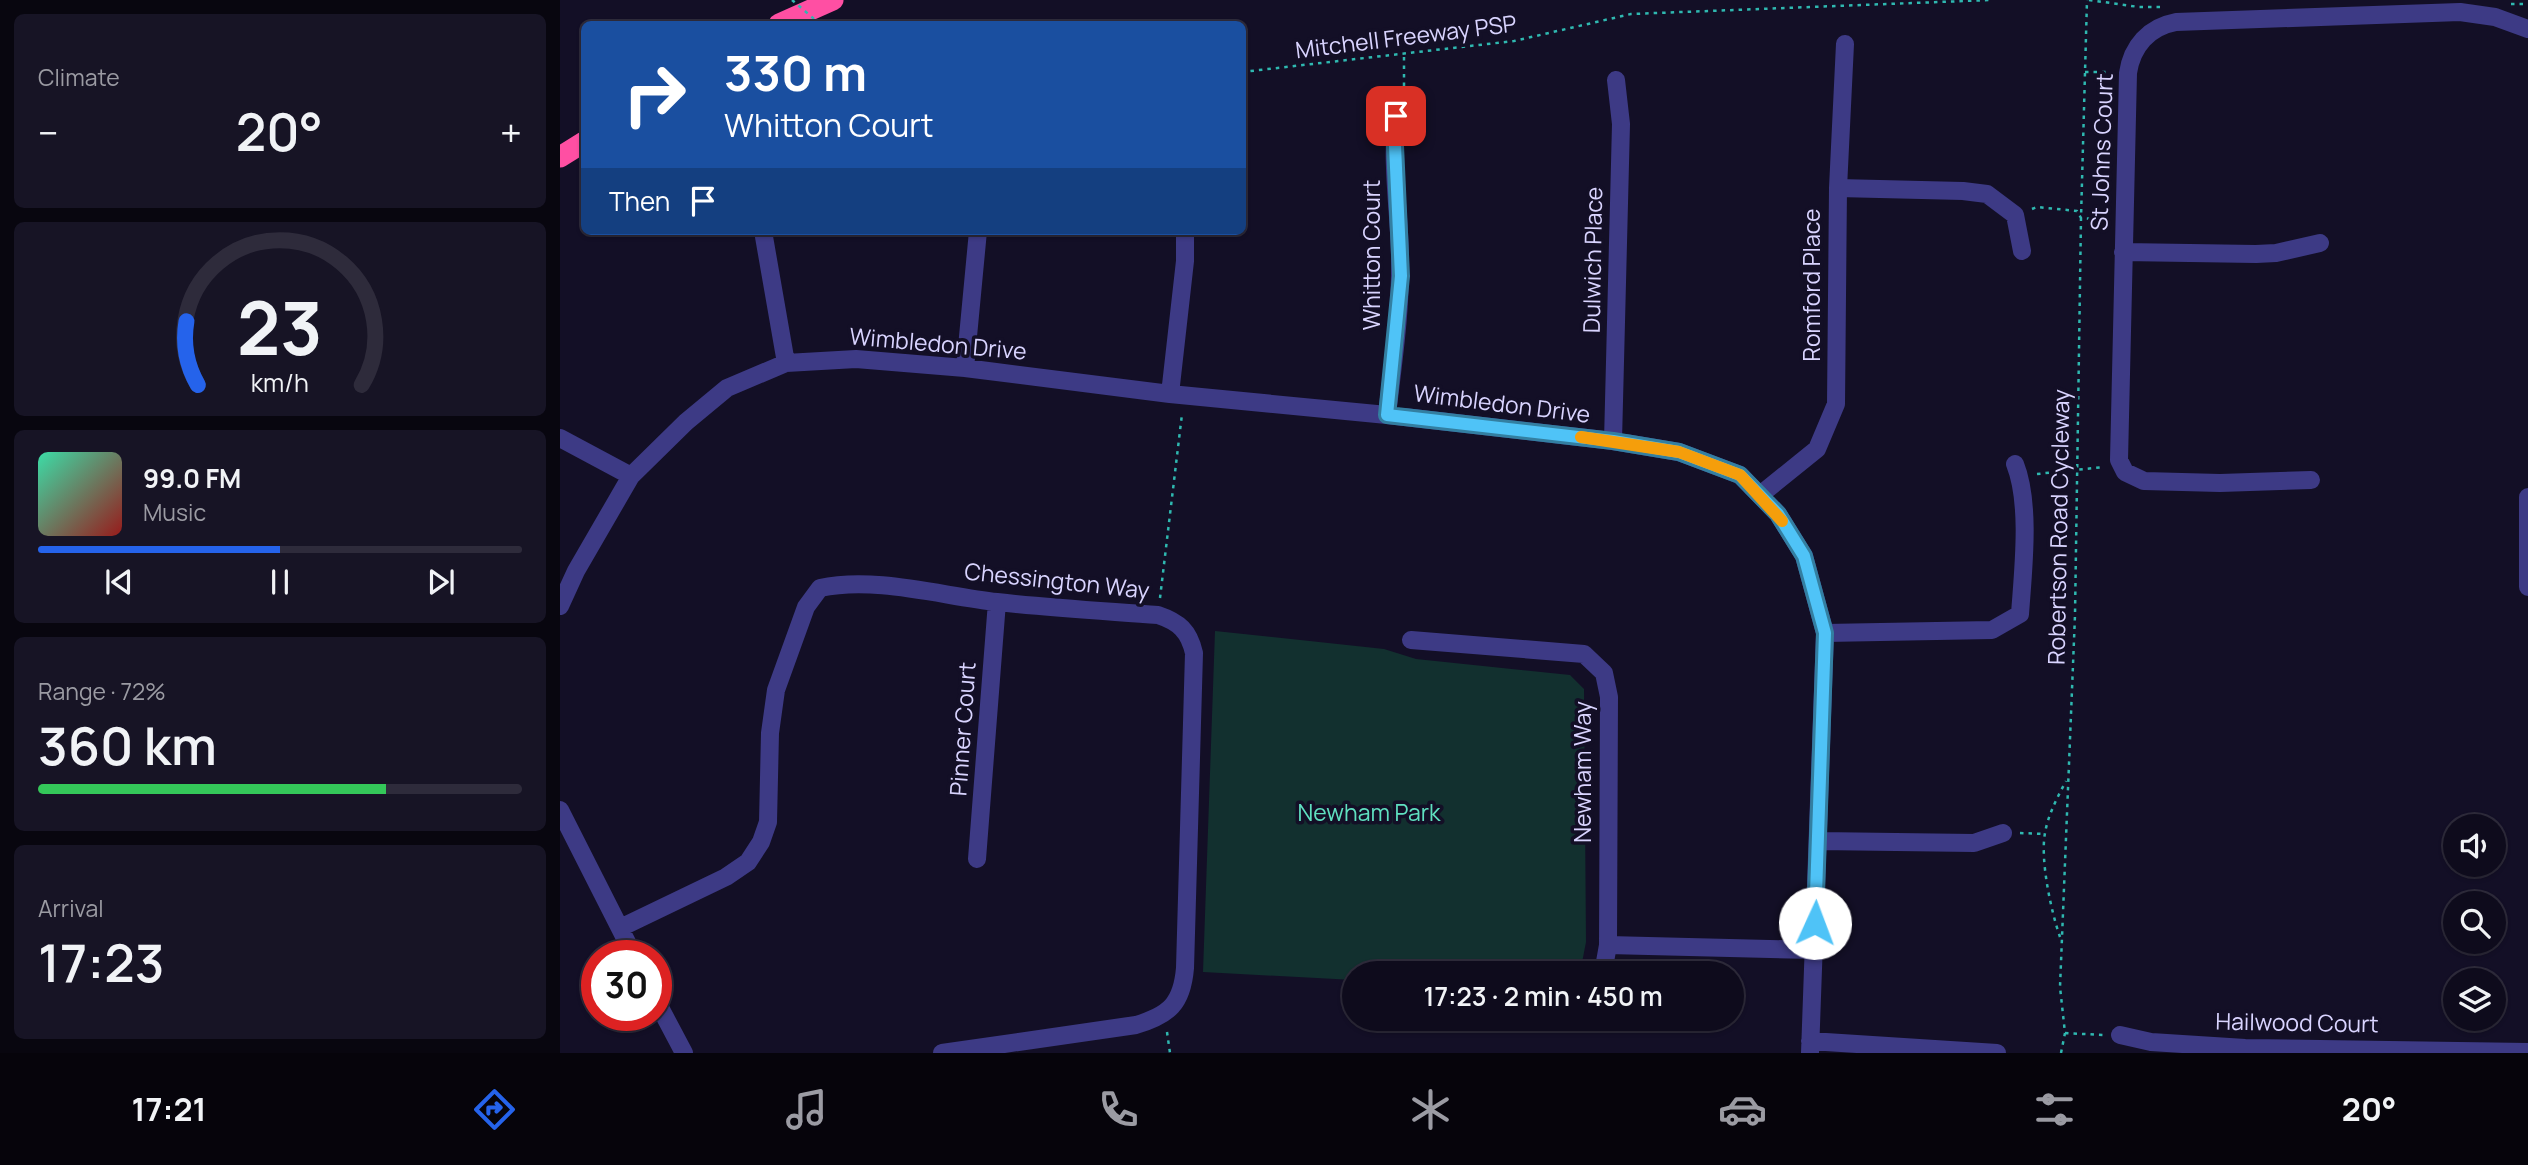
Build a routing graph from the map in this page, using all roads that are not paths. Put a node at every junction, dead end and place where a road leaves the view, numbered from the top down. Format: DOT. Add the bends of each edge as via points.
graph roads {
  1 [pos="833,0"];
  2 [pos="786,21"];
  3 [pos="2528,29"];
  4 [pos="1845,44"];
  5 [pos="1616,80"];
  6 [pos="1400,103"];
  7 [pos="581,144"];
  8 [pos="560,158"];
  9 [pos="1838,188"];
  10 [pos="764,235"];
  11 [pos="978,235"];
  12 [pos="1185,235"];
  13 [pos="2320,243"];
  14 [pos="2022,251"];
  15 [pos="2123,252"];
  16 [pos="786,363"];
  17 [pos="965,368"];
  18 [pos="1177,394"];
  19 [pos="1387,415"];
  20 [pos="560,438"];
  21 [pos="1613,441"];
  22 [pos="2017,470"];
  23 [pos="631,476"];
  24 [pos="2311,480"];
  25 [pos="1760,495"];
  26 [pos="2528,497"];
  27 [pos="2528,587"];
  28 [pos="997,602"];
  29 [pos="560,606"];
  30 [pos="1825,633"];
  31 [pos="1411,640"];
  32 [pos="561,817"];
  33 [pos="2003,832"];
  34 [pos="1818,841"];
  35 [pos="977,859"];
  36 [pos="620,928"];
  37 [pos="626,940"];
  38 [pos="1608,945"];
  39 [pos="1814,950"];
  40 [pos="1606,961"];
  41 [pos="670,1031"];
  42 [pos="2120,1035"];
  43 [pos="1810,1047"];
  44 [pos="678,1050"];
  45 [pos="2528,1052"];
  46 [pos="942,1053"];
  47 [pos="1997,1053"];
  1 -- 2 [label="highway"];
  3 -- 15 [label="street, St Johns Court" via="2460,12 2176,22 2158,27 2145,36 2128,73"];
  4 -- 9 [label="street, Romford Place"];
  5 -- 21 [label="street, Dulwich Place" via="1621,124"];
  6 -- 19 [label="street, Whitton Court" via="1395,146 1400,297"];
  7 -- 8 [label="highway"];
  9 -- 14 [label="street" via="1987,194 2015,215"];
  9 -- 25 [label="street, Romford Place" via="1836,404 1818,449"];
  10 -- 16 [label="street"];
  11 -- 17 [label="street"];
  12 -- 18 [label="street"];
  13 -- 15 [label="street" via="2256,254"];
  15 -- 24 [label="street, St Johns Court" via="2117,453 2121,466 2131,477 2144,481"];
  16 -- 17 [label="street, Wimbledon Drive" via="856,359"];
  16 -- 23 [label="street, Wimbledon Drive" via="727,388"];
  17 -- 18 [label="street, Wimbledon Drive"];
  18 -- 19 [label="street, Wimbledon Drive"];
  19 -- 21 [label="street, Wimbledon Drive"];
  20 -- 23 [label="street"];
  21 -- 25 [label="street, Wimbledon Drive" via="1679,452 1740,475"];
  22 -- 30 [label="street" via="2026,546 2020,614 1992,630"];
  23 -- 29 [label="street, Wimbledon Drive"];
  25 -- 30 [label="street, Wimbledon Drive" via="1804,556"];
  26 -- 27 [label="street"];
  28 -- 35 [label="street, Pinner Court"];
  28 -- 36 [label="street, Chessington Way" via="894,587 850,584 820,588 806,607 776,690 768,822 761,842 748,862 726,877"];
  28 -- 46 [label="street, Chessington Way" via="1158,615 1182,626 1192,641 1185,968 1181,992 1164,1015 1136,1025"];
  30 -- 34 [label="street, Wimbledon Drive"];
  31 -- 38 [label="street, Newham Way" via="1584,654 1604,674 1609,697"];
  32 -- 36 [label="street"];
  33 -- 34 [label="street" via="1974,843"];
  34 -- 39 [label="street, Wimbledon Drive"];
  36 -- 37 [label="street"];
  38 -- 39 [label="street"];
  38 -- 40 [label="street, Newham Way"];
  39 -- 43 [label="street, Wimbledon Drive"];
  41 -- 44 [label="street"];
  42 -- 45 [label="street, Hailwood Court" via="2151,1042 2245,1048"];
  43 -- 47 [label="street"];
}
